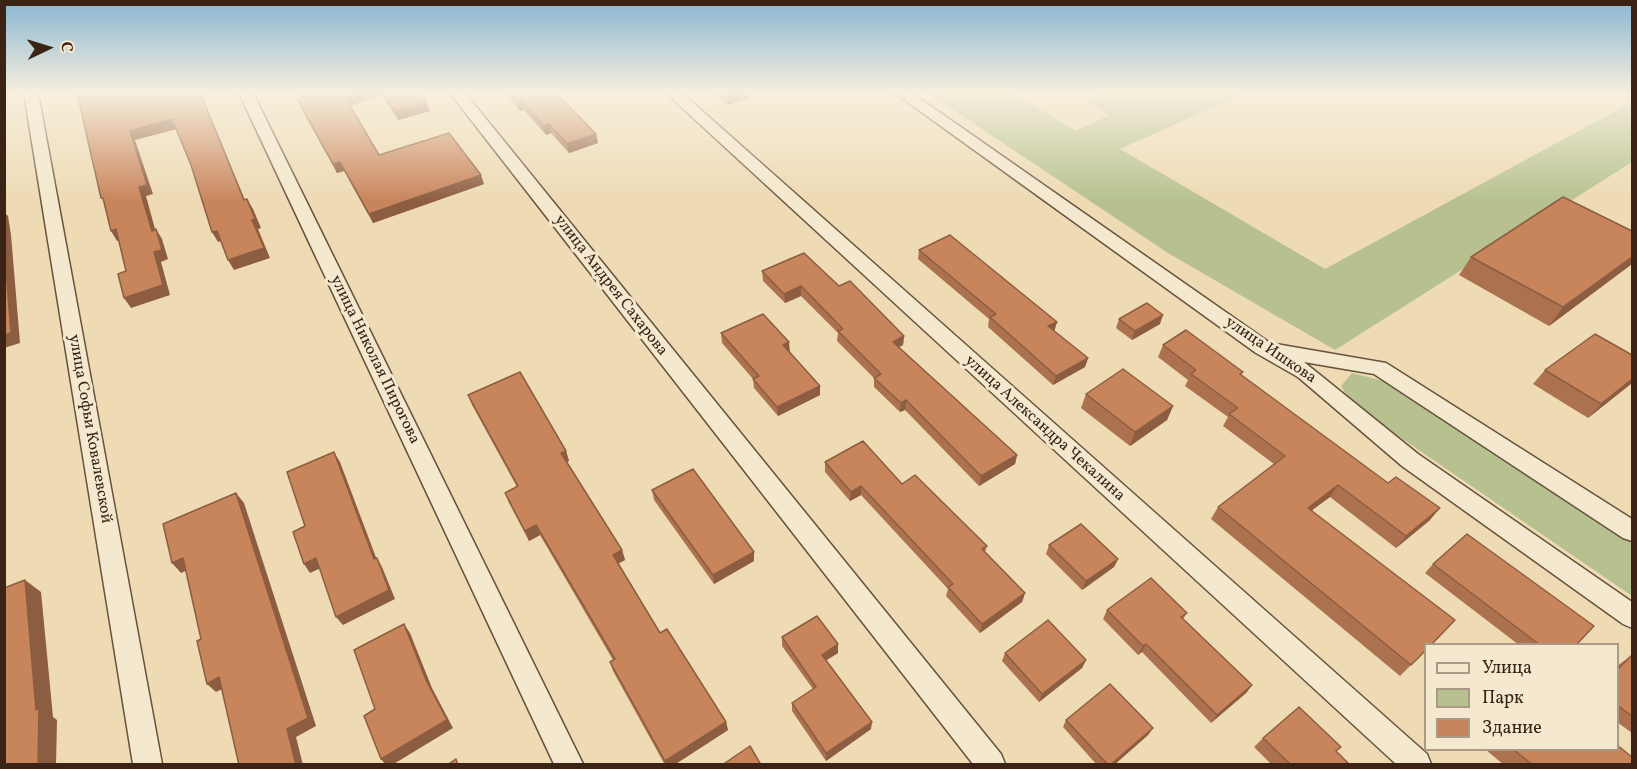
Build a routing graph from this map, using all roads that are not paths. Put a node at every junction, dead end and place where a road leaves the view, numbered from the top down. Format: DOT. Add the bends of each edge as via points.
graph roads {
  1 [pos="37,129"];
  2 [pos="263,129"];
  3 [pos="485,129"];
  4 [pos="713,129"];
  5 [pos="953,129"];
  6 [pos="1263,348"];
  7 [pos="1632,531"];
  8 [pos="1632,616"];
  9 [pos="147,765"];
  10 [pos="569,765"];
  11 [pos="991,765"];
  12 [pos="1417,765"];
  1 -- 9 [label="street, улица Софьи Ковалевской"];
  2 -- 10 [label="street, улица Николая Пирогова"];
  3 -- 11 [label="street, улица Андрея Сахарова"];
  4 -- 12 [label="street, улица Александра Чекалина"];
  5 -- 6 [label="street, улица Ишкова"];
  6 -- 7 [label="street" via="1379,368"];
  6 -- 8 [label="street, улица Ишкова" via="1305,372 1410,460"];
}
